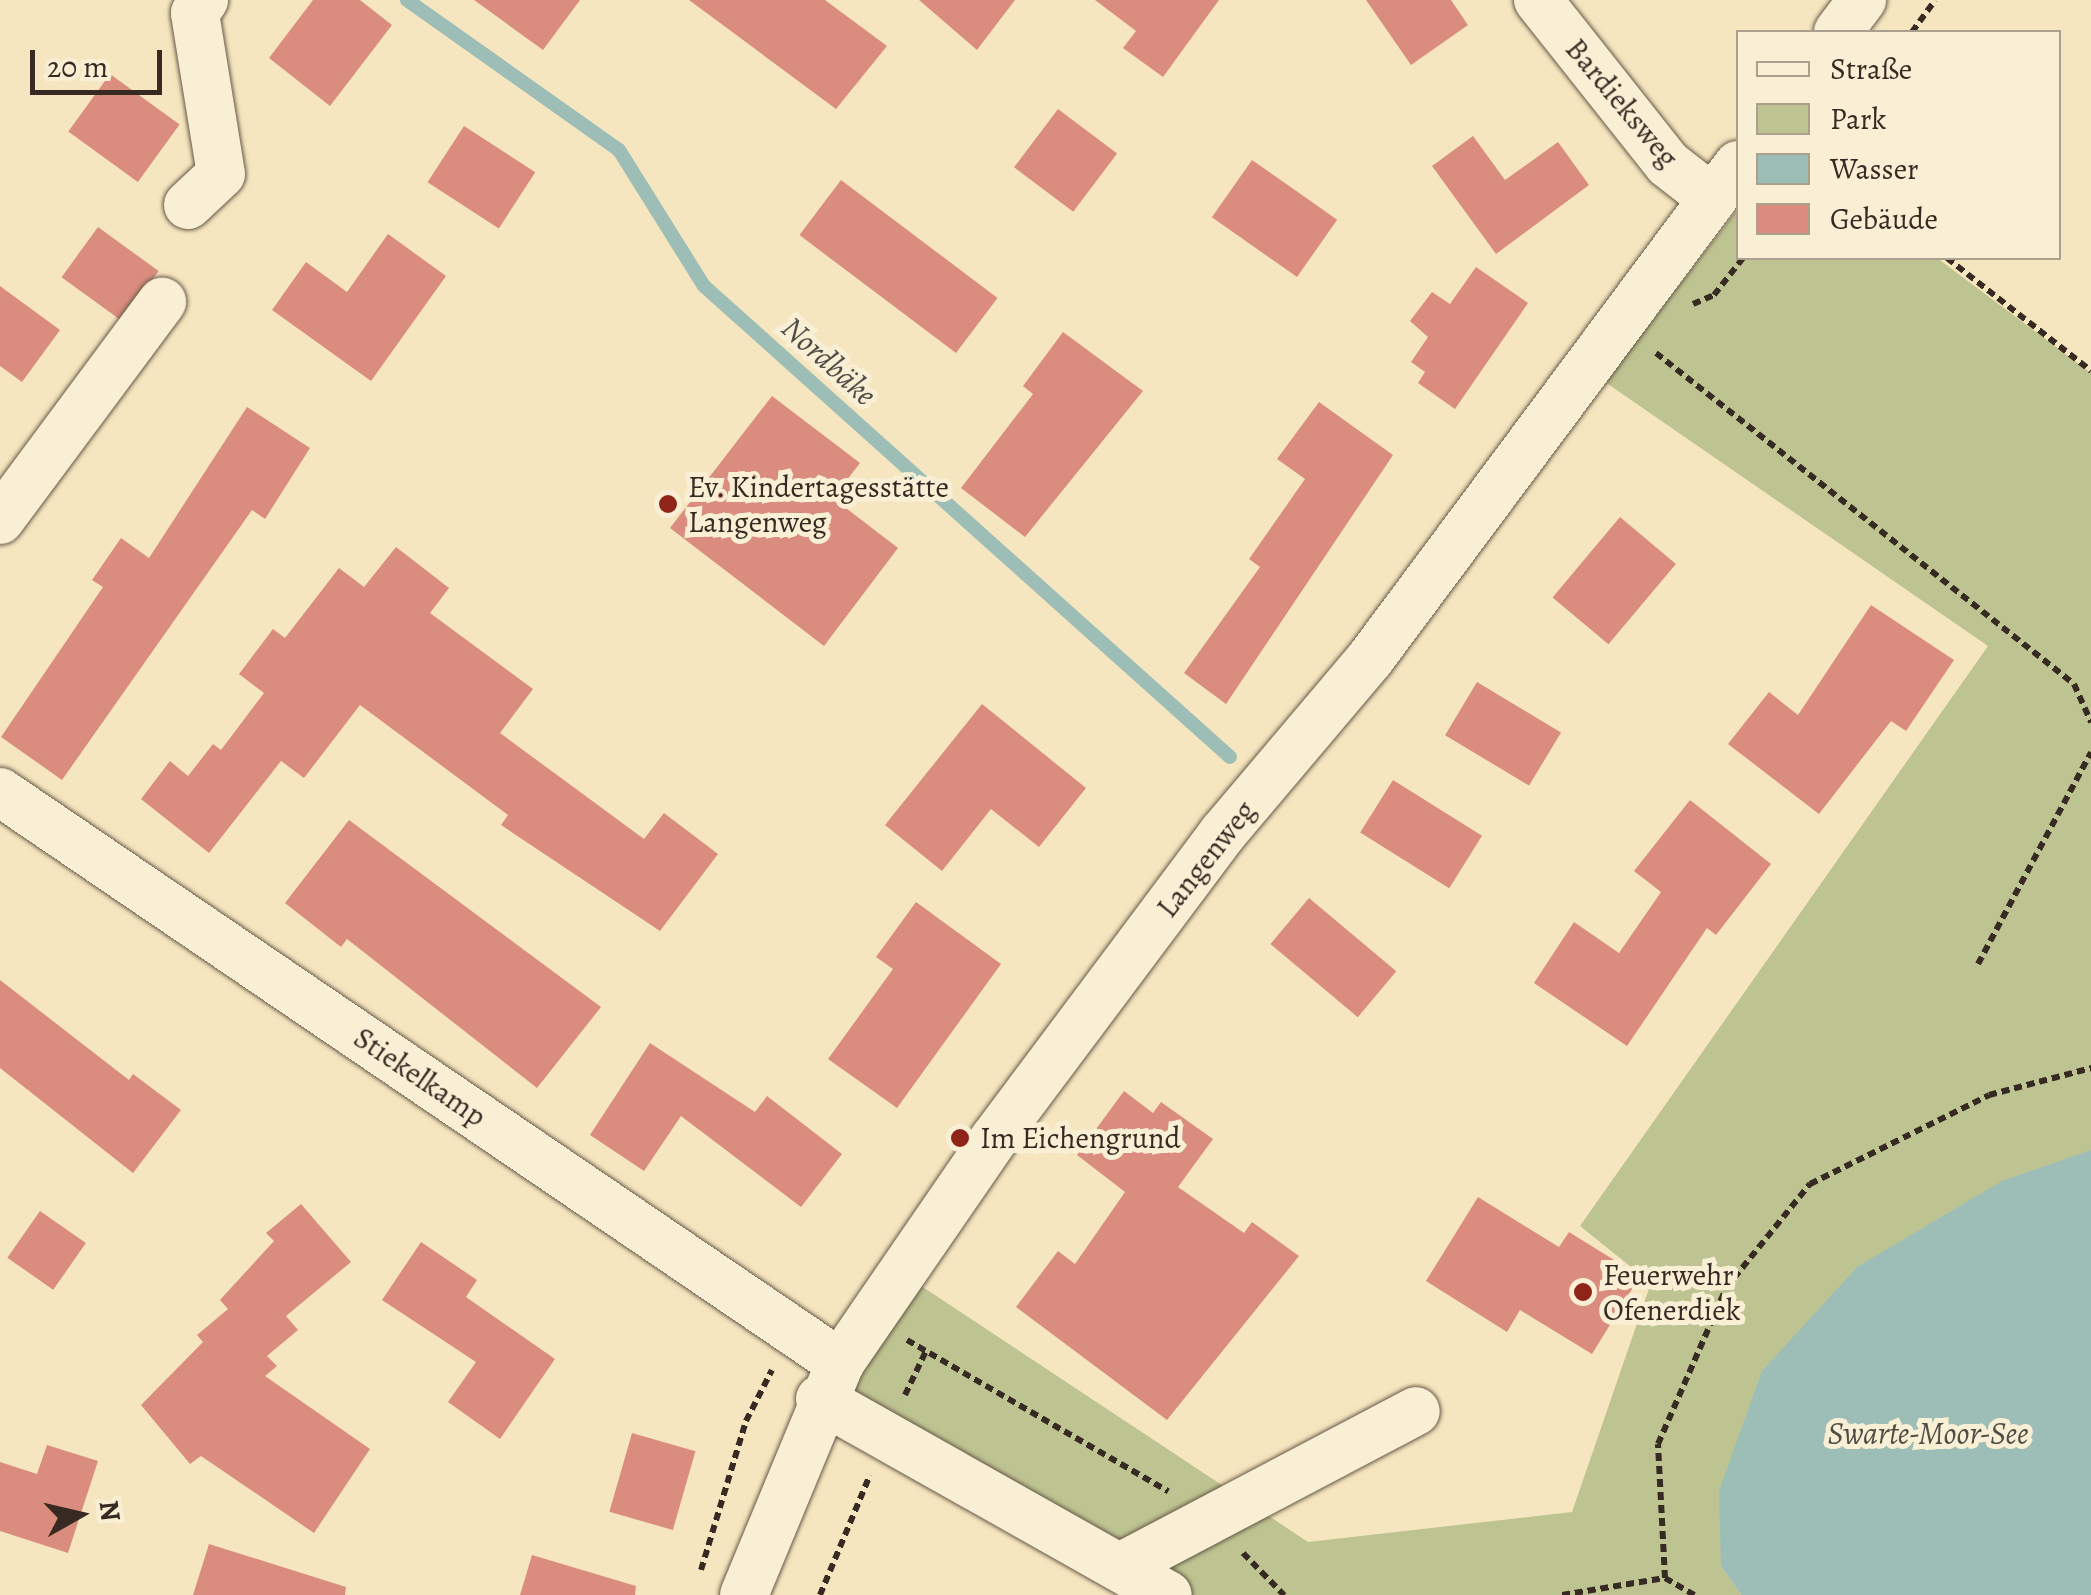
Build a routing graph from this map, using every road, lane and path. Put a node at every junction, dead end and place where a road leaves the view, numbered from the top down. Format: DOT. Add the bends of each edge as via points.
graph roads {
  1 [pos="204,0"];
  2 [pos="1538,0"];
  3 [pos="1862,0"];
  4 [pos="1935,0"];
  5 [pos="1840,30"];
  6 [pos="1913,30"];
  7 [pos="1726,182"];
  8 [pos="188,205"];
  9 [pos="1949,260"];
  10 [pos="162,302"];
  11 [pos="1620,324"];
  12 [pos="2091,371"];
  13 [pos="0,520"];
  14 [pos="2091,722"];
  15 [pos="2091,752"];
  16 [pos="0,792"];
  17 [pos="1978,964"];
  18 [pos="2090,1067"];
  19 [pos="800,1335"];
  20 [pos="926,1350"];
  21 [pos="830,1381"];
  22 [pos="1416,1411"];
  23 [pos="1208,1518"];
  24 [pos="1122,1566"];
  25 [pos="698,1578"];
  26 [pos="1665,1578"];
  27 [pos="1589,1594"];
  28 [pos="744,1595"];
  29 [pos="1168,1595"];
  30 [pos="1284,1595"];
  31 [pos="1562,1595"];
  32 [pos="1695,1595"];
  1 -- 8 [label="street" via="195,14 221,174"];
  2 -- 7 [label="street, Bardieksweg" via="1668,164"];
  3 -- 5 [label="street"];
  4 -- 6 [label="path"];
  7 -- 11 [label="street, Langenweg"];
  9 -- 12 [label="path"];
  10 -- 13 [label="street"];
  11 -- 14 [label="path" via="2074,684"];
  11 -- 21 [label="street, Langenweg" via="1370,659 1223,833 994,1139"];
  15 -- 17 [label="path"];
  16 -- 19 [label="street, Stiekelkamp"];
  18 -- 26 [label="path" via="1990,1095 1810,1184 1726,1288 1658,1444"];
  19 -- 21 [label="street, Stiekelkamp"];
  19 -- 25 [label="path" via="746,1421"];
  20 -- 23 [label="path" via="1086,1437"];
  21 -- 24 [label="street, Stiekelkamp"];
  21 -- 28 [label="street, Langenweg"];
  22 -- 23 [label="street"];
  23 -- 24 [label="street"];
  23 -- 30 [label="path"];
  24 -- 29 [label="street, Stiekelkamp"];
  26 -- 27 [label="path"];
  26 -- 32 [label="path"];
  27 -- 31 [label="path"];
}
